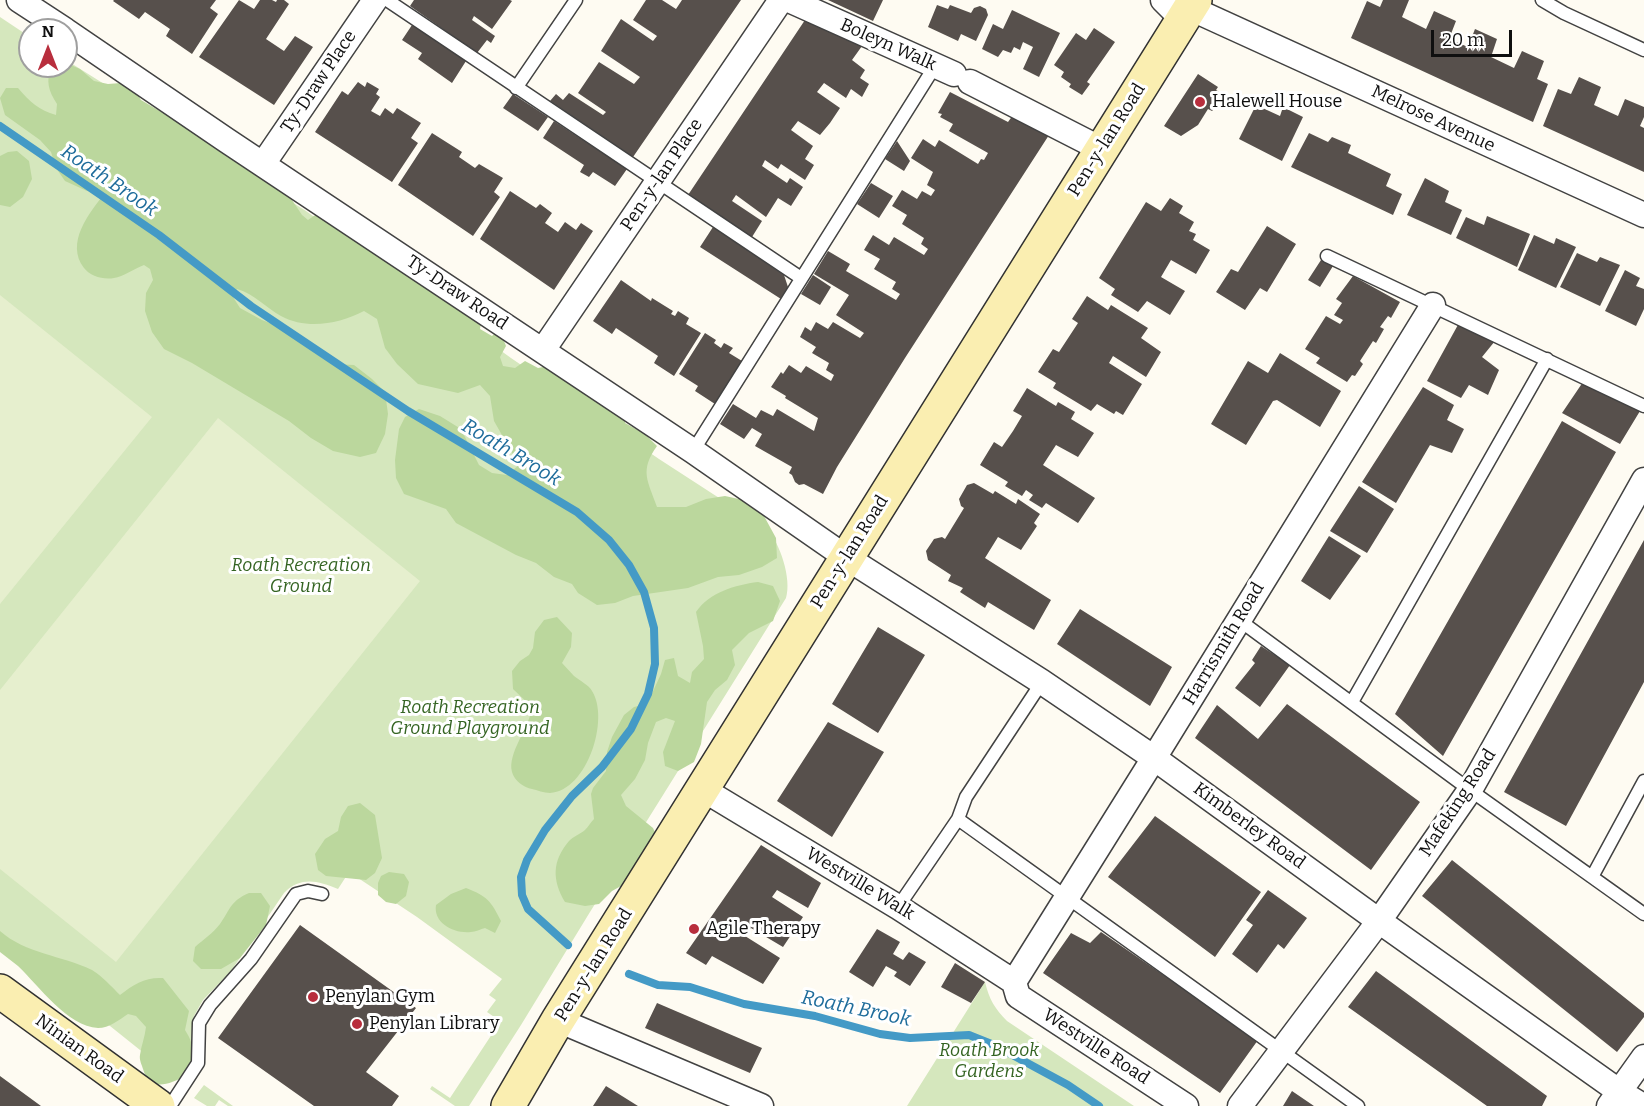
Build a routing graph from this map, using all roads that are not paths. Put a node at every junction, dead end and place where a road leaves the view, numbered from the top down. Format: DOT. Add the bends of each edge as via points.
graph roads {
  1 [pos="19,0"];
  2 [pos="375,0"];
  3 [pos="387,0"];
  4 [pos="576,0"];
  5 [pos="781,0"];
  6 [pos="789,0"];
  7 [pos="1542,0"];
  8 [pos="1183,7"];
  9 [pos="47,18"];
  10 [pos="78,39"];
  11 [pos="1644,50"];
  12 [pos="953,74"];
  13 [pos="516,88"];
  14 [pos="1101,149"];
  15 [pos="263,164"];
  16 [pos="657,182"];
  17 [pos="1644,215"];
  18 [pos="1327,256"];
  19 [pos="801,278"];
  20 [pos="1432,306"];
  21 [pos="543,350"];
  22 [pos="1547,359"];
  23 [pos="1644,406"];
  24 [pos="693,451"];
  25 [pos="1644,480"];
  26 [pos="847,558"];
  27 [pos="1239,620"];
  28 [pos="1042,682"];
  29 [pos="1352,702"];
  30 [pos="1154,758"];
  31 [pos="1644,781"];
  32 [pos="704,790"];
  33 [pos="1470,790"];
  34 [pos="958,819"];
  35 [pos="1592,877"];
  36 [pos="322,894"];
  37 [pos="1068,896"];
  38 [pos="898,907"];
  39 [pos="1644,914"];
  40 [pos="1378,921"];
  41 [pos="1014,982"];
  42 [pos="0,991"];
  43 [pos="558,1020"];
  44 [pos="1282,1050"];
  45 [pos="1644,1058"];
  46 [pos="1614,1099"];
  47 [pos="755,1105"];
  48 [pos="158,1106"];
  49 [pos="170,1106"];
  50 [pos="508,1106"];
  51 [pos="1186,1106"];
  52 [pos="1240,1106"];
  53 [pos="1358,1106"];
  54 [pos="1643,1106"];
  1 -- 9 [label="street, Ty-Draw Road"];
  2 -- 15 [label="street, Ty-Draw Place"];
  3 -- 13 [label="lane"];
  4 -- 13 [label="lane"];
  5 -- 16 [label="street, Pen-y-lan Place"];
  6 -- 12 [label="street, Boleyn Walk"];
  7 -- 11 [label="lane"];
  8 -- 14 [label="street, Pen-y-lan Road"];
  8 -- 17 [label="street, Melrose Avenue"];
  10 -- 15 [label="street, Ty-Draw Road"];
  12 -- 14 [label="street, Boleyn Walk"];
  12 -- 19 [label="lane"];
  13 -- 16 [label="lane"];
  14 -- 26 [label="street, Pen-y-lan Road"];
  15 -- 21 [label="street, Ty-Draw Road"];
  16 -- 19 [label="lane"];
  16 -- 21 [label="street, Pen-y-lan Place"];
  18 -- 20 [label="lane"];
  19 -- 24 [label="lane"];
  20 -- 22 [label="lane"];
  20 -- 27 [label="street, Harrismith Road"];
  21 -- 24 [label="street, Ty-Draw Road"];
  22 -- 23 [label="lane"];
  22 -- 29 [label="lane"];
  24 -- 26 [label="street, Ty-Draw Road"];
  25 -- 33 [label="street, Mafeking Road"];
  26 -- 28 [label="street, Kimberley Road"];
  26 -- 32 [label="street, Pen-y-lan Road"];
  27 -- 29 [label="lane"];
  27 -- 30 [label="street, Harrismith Road"];
  28 -- 30 [label="street, Kimberley Road"];
  28 -- 34 [label="lane" via="966,797"];
  29 -- 33 [label="lane"];
  30 -- 37 [label="street, Harrismith Road"];
  30 -- 40 [label="street, Kimberley Road"];
  31 -- 35 [label="lane"];
  32 -- 38 [label="street, Westville Walk"];
  32 -- 43 [label="street, Pen-y-lan Road"];
  33 -- 35 [label="lane"];
  33 -- 40 [label="street, Mafeking Road"];
  34 -- 37 [label="lane"];
  34 -- 38 [label="lane"];
  35 -- 39 [label="lane"];
  36 -- 49 [label="lane" via="296,894 251,959 210,1005 199,1023 198,1063"];
  37 -- 41 [label="street, Harrismith Road"];
  37 -- 44 [label="lane"];
  38 -- 41 [label="street, Westville Walk"];
  40 -- 44 [label="street, Mafeking Road"];
  40 -- 46 [label="street, Kimberley Road"];
  41 -- 51 [label="street, Westville Road" via="1018,996"];
  42 -- 48 [label="street, Ninian Road"];
  43 -- 47 [label="street"];
  43 -- 50 [label="street, Pen-y-lan Road"];
  44 -- 52 [label="street, Mafeking Road"];
  44 -- 53 [label="lane"];
  45 -- 46 [label="street"];
  46 -- 54 [label="street, Kimberley Road"];
}
